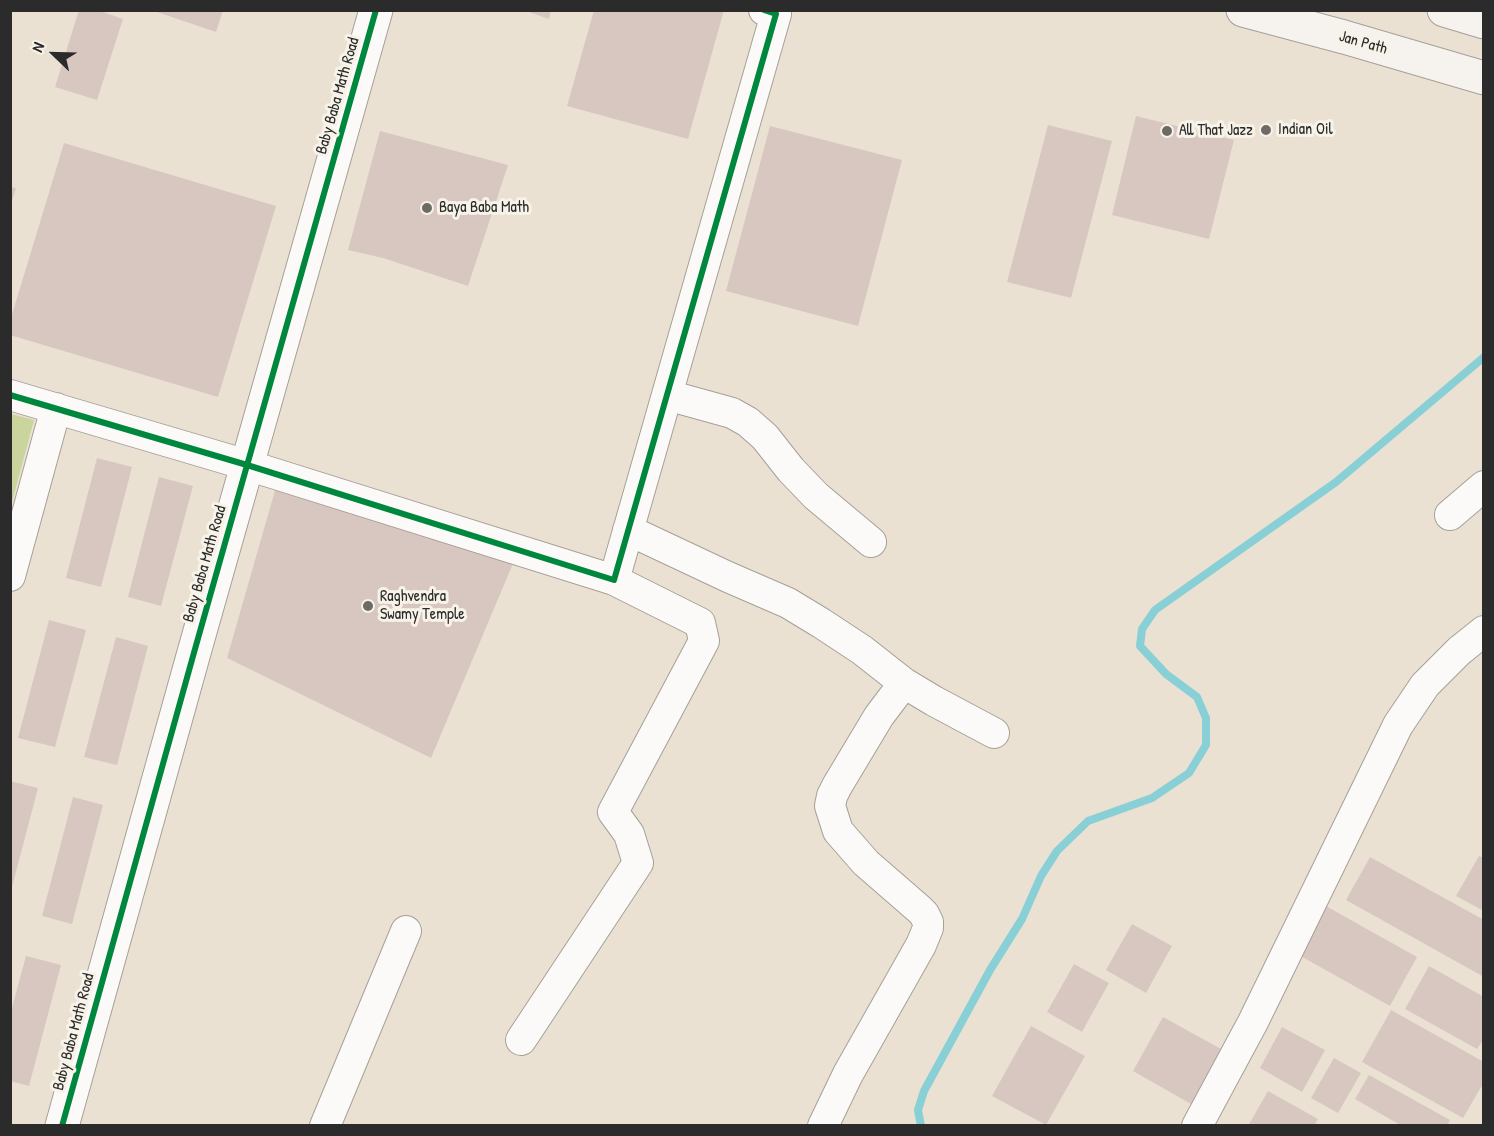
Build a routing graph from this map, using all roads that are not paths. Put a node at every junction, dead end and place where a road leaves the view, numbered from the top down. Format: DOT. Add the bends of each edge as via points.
graph roads {
  1 [pos="376,10"];
  2 [pos="1444,10"];
  3 [pos="772,12"];
  4 [pos="1257,12"];
  5 [pos="1484,22"];
  6 [pos="1484,78"];
  7 [pos="10,395"];
  8 [pos="667,395"];
  9 [pos="56,408"];
  10 [pos="247,465"];
  11 [pos="1484,486"];
  12 [pos="1450,515"];
  13 [pos="628,530"];
  14 [pos="872,542"];
  15 [pos="10,576"];
  16 [pos="614,580"];
  17 [pos="1484,631"];
  18 [pos="904,683"];
  19 [pos="994,733"];
  20 [pos="406,931"];
  21 [pos="521,1040"];
  22 [pos="62,1125"];
  23 [pos="325,1125"];
  24 [pos="823,1125"];
  25 [pos="1197,1125"];
  1 -- 10 [label="street, Baby Baba Math Road"];
  2 -- 5 [label="main road"];
  3 -- 8 [label="street"];
  4 -- 6 [label="main road, Jan Path"];
  7 -- 9 [label="street"];
  8 -- 13 [label="street"];
  8 -- 14 [label="street" via="732,413 748,422 765,436 816,496"];
  9 -- 10 [label="street"];
  9 -- 15 [label="street"];
  10 -- 16 [label="street"];
  10 -- 22 [label="street, Baby Baba Math Road"];
  11 -- 12 [label="street"];
  13 -- 16 [label="street"];
  13 -- 18 [label="street" via="788,603"];
  16 -- 21 [label="street" via="700,623 704,641 613,812 629,834 638,862"];
  17 -- 25 [label="street" via="1425,685 1398,725 1253,1022"];
  18 -- 19 [label="street"];
  18 -- 24 [label="street" via="879,716 837,786 830,806 838,831 866,863 924,914 928,928"];
  20 -- 23 [label="street"];
}
